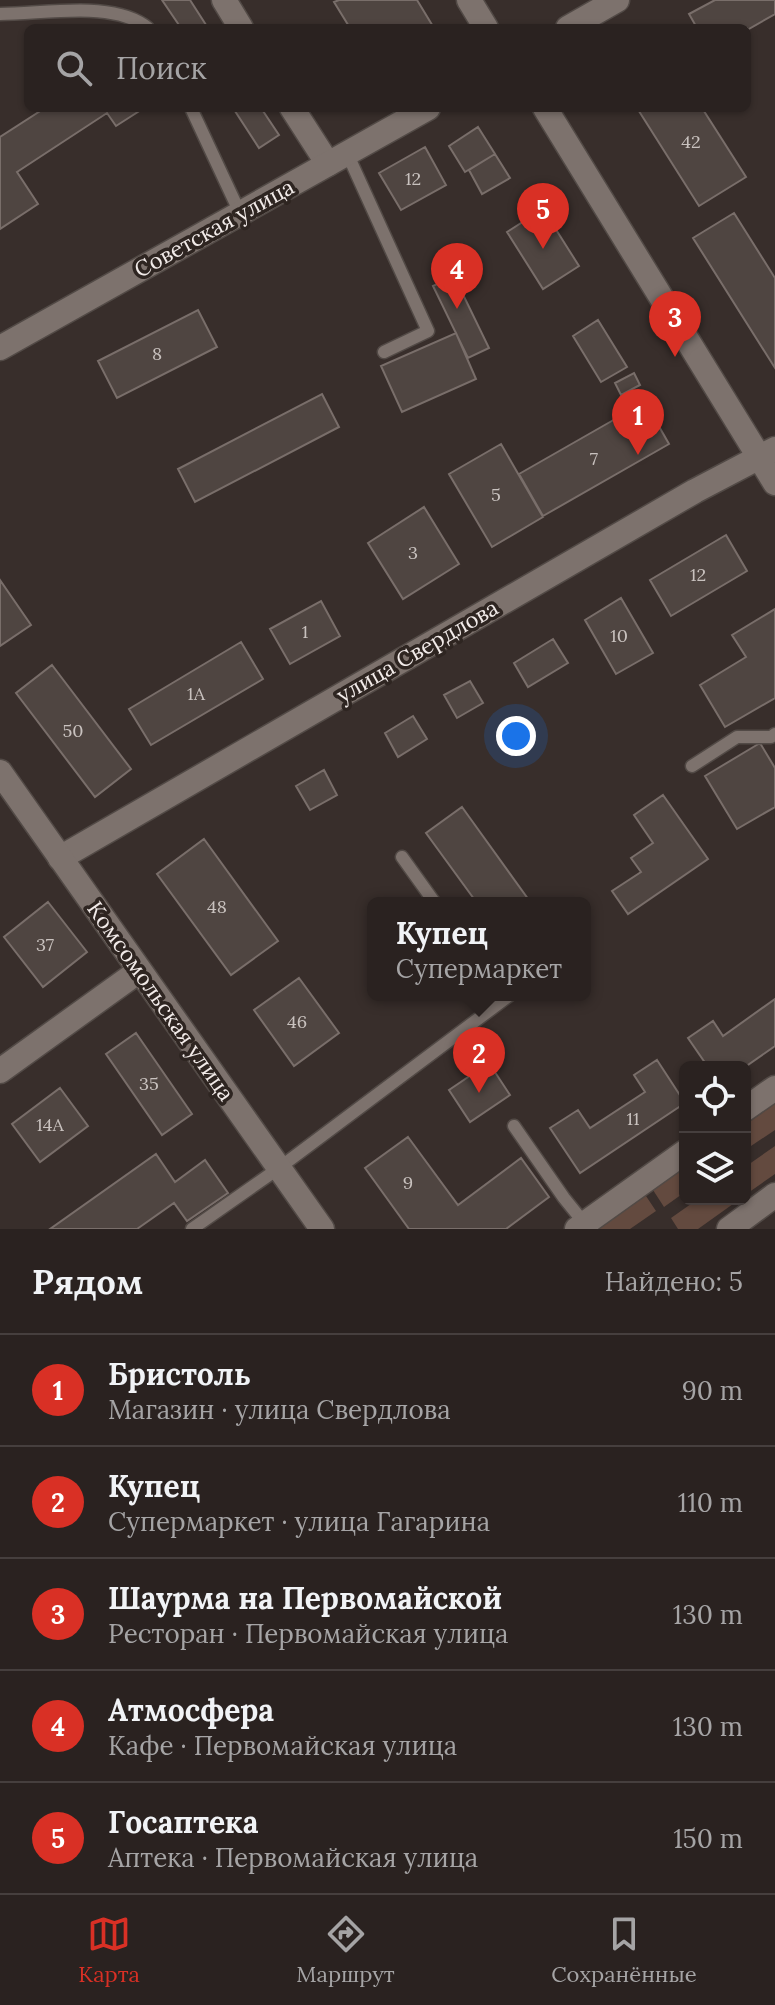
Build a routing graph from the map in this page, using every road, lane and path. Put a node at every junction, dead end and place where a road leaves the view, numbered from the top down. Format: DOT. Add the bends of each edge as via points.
graph roads {
  1 [pos="224,0"];
  2 [pos="469,0"];
  3 [pos="617,0"];
  4 [pos="126,6"];
  5 [pos="0,14"];
  6 [pos="145,24"];
  7 [pos="239,24"];
  8 [pos="484,24"];
  9 [pos="575,24"];
  10 [pos="193,112"];
  11 [pos="296,112"];
  12 [pos="421,112"];
  13 [pos="548,112"];
  14 [pos="338,159"];
  15 [pos="240,213"];
  16 [pos="0,348"];
  17 [pos="384,352"];
  18 [pos="767,453"];
  19 [pos="775,483"];
  20 [pos="775,734"];
  21 [pos="692,766"];
  22 [pos="0,772"];
  23 [pos="402,857"];
  24 [pos="60,858"];
  25 [pos="431,897"];
  26 [pos="139,971"];
  27 [pos="500,1001"];
  28 [pos="0,1071"];
  29 [pos="775,1088"];
  30 [pos="751,1105"];
  31 [pos="514,1126"];
  32 [pos="679,1156"];
  33 [pos="279,1168"];
  34 [pos="775,1195"];
  35 [pos="581,1226"];
  36 [pos="192,1229"];
  37 [pos="322,1229"];
  38 [pos="729,1229"];
  1 -- 7 [label="street"];
  2 -- 8 [label="street"];
  3 -- 9 [label="street"];
  4 -- 5 [label="lane" via="68,5"];
  4 -- 6 [label="lane"];
  10 -- 15 [label="lane"];
  11 -- 14 [label="street"];
  12 -- 14 [label="street, Советская улица"];
  13 -- 18 [label="street"];
  14 -- 15 [label="street, Советская улица"];
  14 -- 17 [label="lane" via="428,331"];
  15 -- 16 [label="street, Советская улица"];
  18 -- 19 [label="street"];
  18 -- 24 [label="street, улица Свердлова"];
  20 -- 21 [label="lane" via="737,737"];
  22 -- 24 [label="street, Комсомольская улица"];
  23 -- 25 [label="lane"];
  24 -- 26 [label="street, Комсомольская улица"];
  26 -- 28 [label="street"];
  26 -- 33 [label="street, Комсомольская улица"];
  27 -- 33 [label="lane"];
  29 -- 30 [label="street"];
  31 -- 35 [label="lane"];
  32 -- 35 [label="street"];
  33 -- 36 [label="lane"];
  33 -- 37 [label="street, Комсомольская улица"];
  34 -- 38 [label="street"];
}
